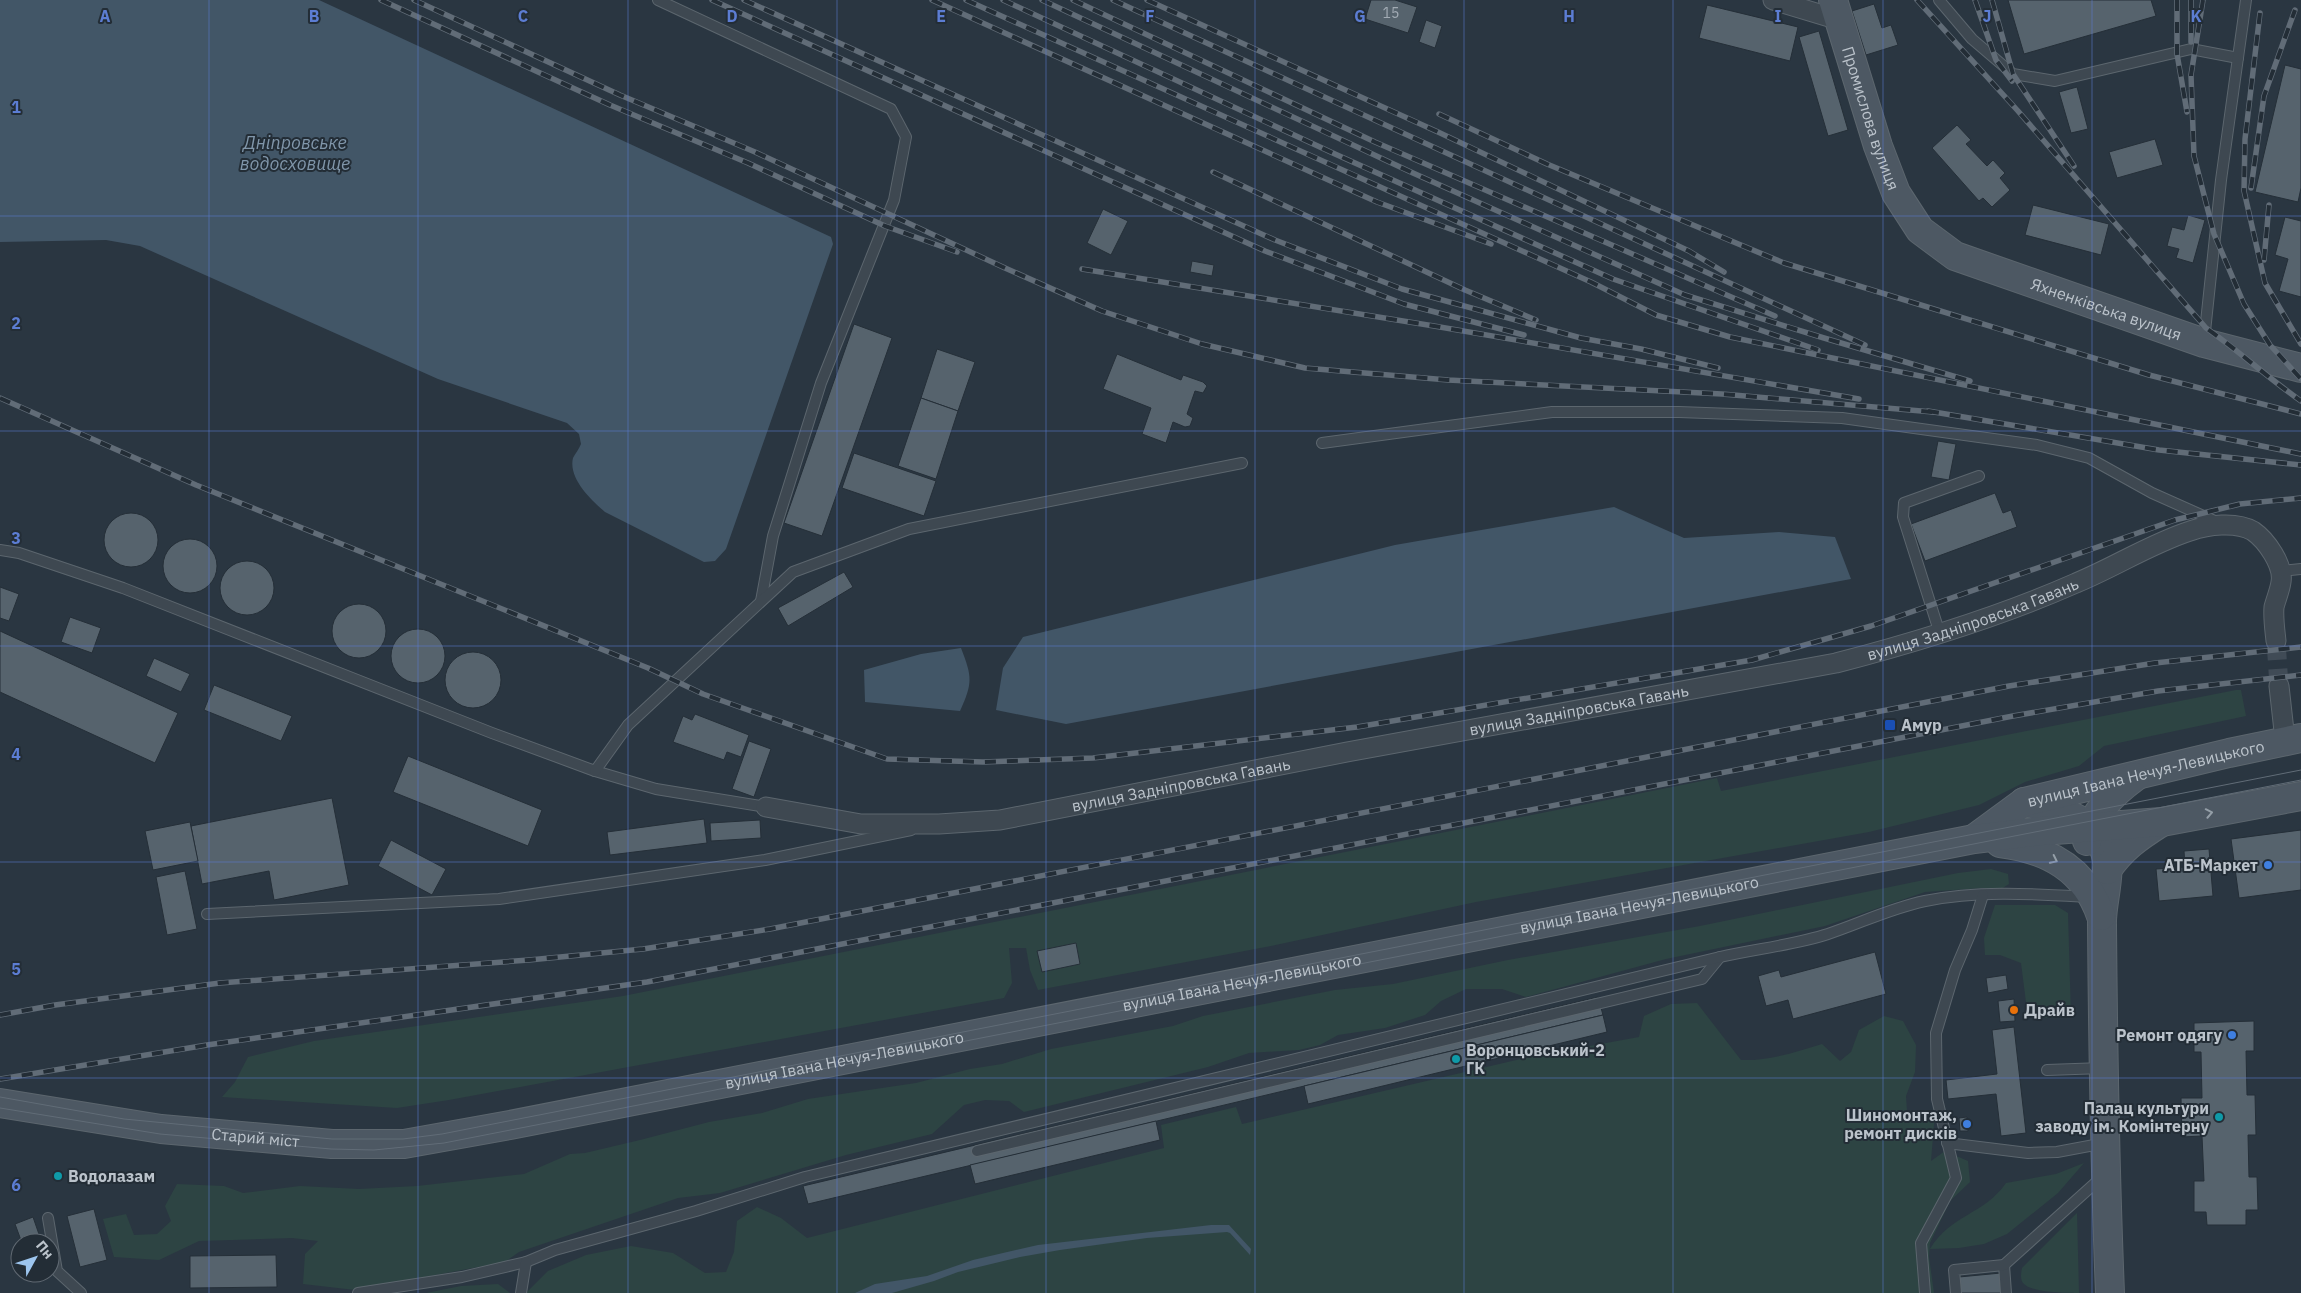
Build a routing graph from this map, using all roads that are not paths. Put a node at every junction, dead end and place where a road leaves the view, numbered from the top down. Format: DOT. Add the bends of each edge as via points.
graph roads {
  1 [pos="658,0"];
  2 [pos="1773,0"];
  3 [pos="1939,0"];
  4 [pos="2246,0"];
  5 [pos="1836,10"];
  6 [pos="2238,58"];
  7 [pos="1920,230"];
  8 [pos="2204,342"];
  9 [pos="2301,368"];
  10 [pos="1322,443"];
  11 [pos="1242,462"];
  12 [pos="1978,476"];
  13 [pos="2222,525"];
  14 [pos="0,550"];
  15 [pos="2301,569"];
  16 [pos="2281,571"];
  17 [pos="761,601"];
  18 [pos="1940,634"];
  19 [pos="2276,641"];
  20 [pos="2279,686"];
  21 [pos="2293,739"];
  22 [pos="595,771"];
  23 [pos="2140,773"];
  24 [pos="2301,796"];
  25 [pos="2024,802"];
  26 [pos="766,807"];
  27 [pos="2162,822"];
  28 [pos="939,824"];
  29 [pos="2090,827"];
  30 [pos="1974,839"];
  31 [pos="2107,870"];
  32 [pos="1983,895"];
  33 [pos="2098,907"];
  34 [pos="207,914"];
  35 [pos="1720,957"];
  36 [pos="2104,1068"];
  37 [pos="2047,1070"];
  38 [pos="0,1103"];
  39 [pos="510,1125"];
  40 [pos="1947,1142"];
  41 [pos="2106,1143"];
  42 [pos="977,1152"];
  43 [pos="2106,1173"];
  44 [pos="48,1218"];
  45 [pos="526,1262"];
  46 [pos="2004,1265"];
  47 [pos="81,1293"];
  48 [pos="358,1293"];
  49 [pos="521,1293"];
  50 [pos="1925,1293"];
  51 [pos="1956,1293"];
  52 [pos="2006,1293"];
  53 [pos="2110,1293"];
  1 -- 17 [label="lane" via="891,109 906,138 894,200 821,383 778,518"];
  2 -- 5 [label="street"];
  3 -- 6 [label="lane" via="1972,38 2013,74 2055,81 2191,49"];
  4 -- 6 [label="lane"];
  5 -- 7 [label="main road, Промислова вулиця" via="1893,186"];
  6 -- 8 [label="lane"];
  7 -- 8 [label="main road, Яхненківська вулиця" via="1955,256"];
  8 -- 9 [label="main road, Яхненківська вулиця"];
  10 -- 13 [label="lane" via="1552,412 1679,412 1859,420 2037,444 2088,458 2152,493"];
  11 -- 17 [label="lane" via="909,529 793,572"];
  12 -- 18 [label="lane" via="1904,503 1902,517"];
  13 -- 16 [label="street, вулиця Задніпровська Гавань" via="2253,531 2271,550"];
  13 -- 18 [label="street, вулиця Задніпровська Гавань" via="2191,530 2141,550 2078,583"];
  14 -- 22 [label="lane" via="19,553 123,588"];
  15 -- 16 [label="lane"];
  16 -- 19 [label="street" via="2282,580 2274,608"];
  17 -- 22 [label="lane" via="628,725"];
  18 -- 28 [label="street, вулиця Задніпровська Гавань" via="1836,663 1347,752 1000,820"];
  20 -- 21 [label="street"];
  21 -- 23 [label="main road, вулиця Івана Нечуя-Левицького"];
  22 -- 26 [label="lane" via="656,789"];
  23 -- 25 [label="main road, вулиця Івана Нечуя-Левицького"];
  23 -- 29 [label="main road" via="2100,809"];
  27 -- 24 [label="main road, вулиця Івана Нечуя-Левицького, one-way"];
  25 -- 29 [label="main road" via="2072,815"];
  25 -- 30 [label="main road, вулиця Івана Нечуя-Левицького"];
  26 -- 28 [label="street, вулиця Задніпровська Гавань" via="860,824"];
  27 -- 29 [label="main road, вулиця Івана Нечуя-Левицького"];
  27 -- 31 [label="main road" via="2134,839"];
  28 -- 34 [label="lane" via="765,860 499,899"];
  29 -- 30 [label="main road, вулиця Івана Нечуя-Левицького"];
  29 -- 31 [label="main road" via="2104,848"];
  29 -- 33 [label="main road" via="2086,859"];
  30 -- 33 [label="main road, one-way" via="2035,851 2060,863 2079,876"];
  30 -- 39 [label="main road, вулиця Івана Нечуя-Левицького"];
  31 -- 33 [label="main road"];
  32 -- 33 [label="lane" via="2053,894"];
  32 -- 35 [label="lane" via="1927,900 1897,907 1826,934"];
  32 -- 40 [label="lane" via="1936,1033 1937,1099"];
  33 -- 36 [label="main road"];
  35 -- 42 [label="lane" via="1702,979"];
  35 -- 45 [label="lane" via="805,1177 555,1250"];
  36 -- 37 [label="lane"];
  36 -- 41 [label="main road"];
  38 -- 39 [label="main road, Старий міст" via="161,1129 332,1144 404,1144"];
  40 -- 41 [label="lane" via="2028,1153 2057,1152"];
  40 -- 50 [label="lane" via="1956,1178 1922,1243"];
  41 -- 43 [label="main road"];
  43 -- 46 [label="lane"];
  43 -- 53 [label="main road"];
  44 -- 47 [label="lane" via="57,1271"];
  45 -- 48 [label="lane" via="462,1277"];
  45 -- 49 [label="lane"];
  46 -- 51 [label="lane" via="1954,1270"];
  46 -- 52 [label="lane"];
}
